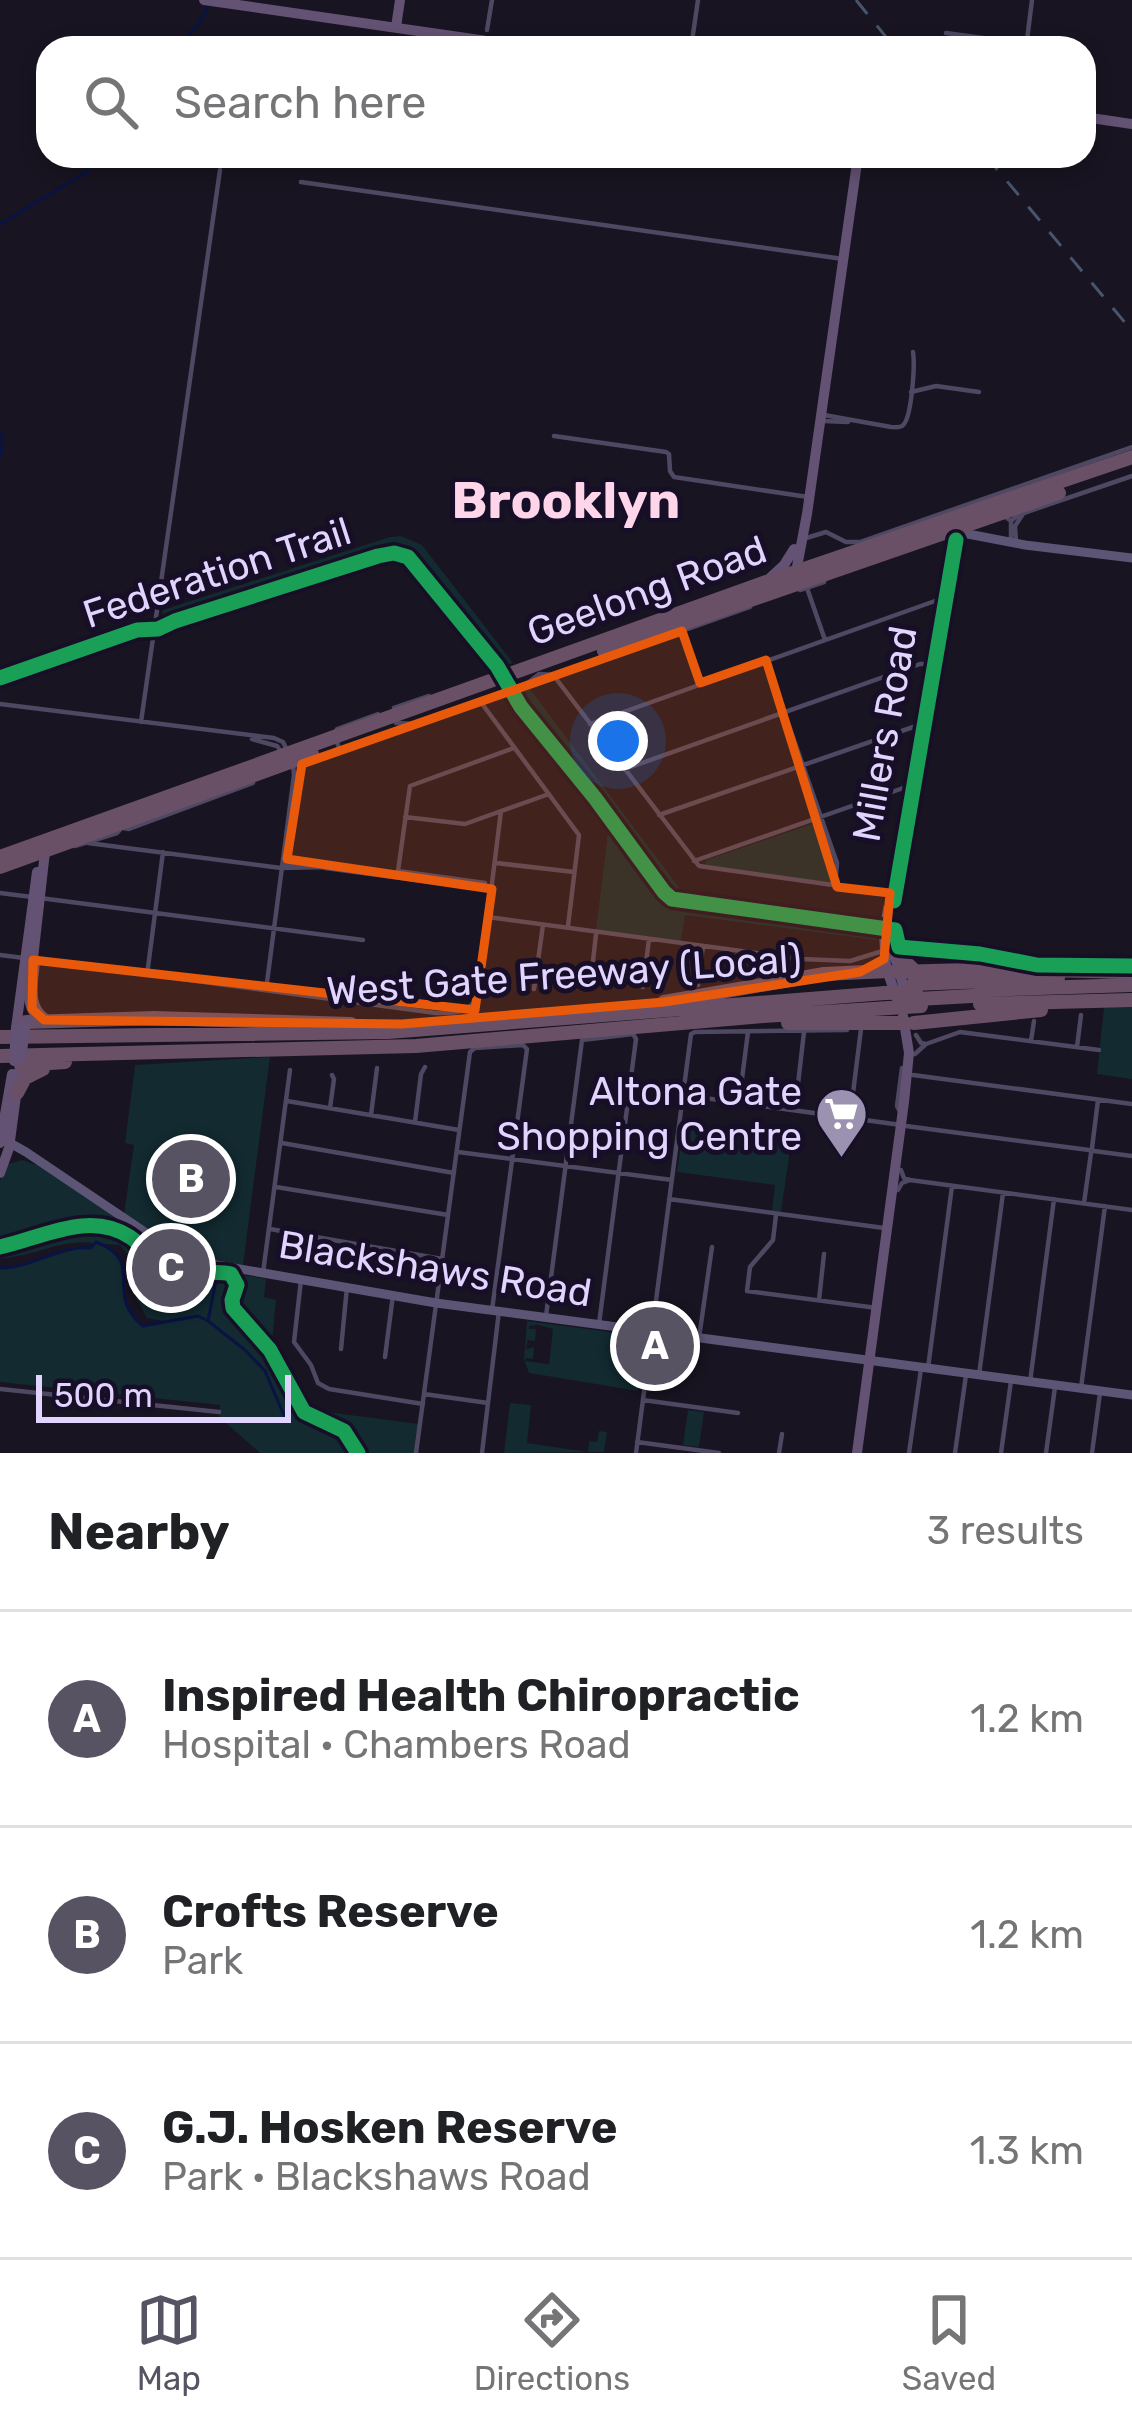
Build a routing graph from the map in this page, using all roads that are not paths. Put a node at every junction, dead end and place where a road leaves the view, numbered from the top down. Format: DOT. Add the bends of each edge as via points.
graph roads {
  1 [pos="204,0"];
  2 [pos="400,0"];
  3 [pos="492,0"];
  4 [pos="698,0"];
  5 [pos="1033,0"];
  6 [pos="396,27"];
  7 [pos="488,30"];
  8 [pos="946,33"];
  9 [pos="456,36"];
  10 [pos="693,36"];
  11 [pos="965,36"];
  12 [pos="1028,36"];
  13 [pos="1096,119"];
  14 [pos="1132,124"];
  15 [pos="856,168"];
  16 [pos="220,170"];
  17 [pos="301,182"];
  18 [pos="843,259"];
  19 [pos="913,352"];
  20 [pos="911,392"];
  21 [pos="979,392"];
  22 [pos="820,417"];
  23 [pos="554,436"];
  24 [pos="1132,447"];
  25 [pos="1132,458"];
  26 [pos="1132,472"];
  27 [pos="1075,474"];
  28 [pos="1046,482"];
  29 [pos="808,496"];
  30 [pos="1013,517"];
  31 [pos="984,519"];
  32 [pos="956,531"];
  33 [pos="933,537"];
  34 [pos="985,538"];
  35 [pos="882,542"];
  36 [pos="1016,543"];
  37 [pos="799,544"];
  38 [pos="951,556"];
  39 [pos="1132,558"];
  40 [pos="795,572"];
  41 [pos="813,577"];
  42 [pos="763,583"];
  43 [pos="941,602"];
  44 [pos="715,613"];
  45 [pos="672,624"];
  46 [pos="825,640"];
  47 [pos="766,660"];
  48 [pos="933,664"];
  49 [pos="547,676"];
  50 [pos="700,683"];
  51 [pos="480,701"];
  52 [pos="0,704"];
  53 [pos="784,712"];
  54 [pos="141,722"];
  55 [pos="396,723"];
  56 [pos="590,724"];
  57 [pos="922,725"];
  58 [pos="238,735"];
  59 [pos="337,740"];
  60 [pos="514,748"];
  61 [pos="315,753"];
  62 [pos="255,757"];
  63 [pos="286,759"];
  64 [pos="802,764"];
  65 [pos="625,769"];
  66 [pos="294,779"];
  67 [pos="911,786"];
  68 [pos="549,794"];
  69 [pos="501,811"];
  70 [pos="659,815"];
  71 [pos="820,815"];
  72 [pos="406,817"];
  73 [pos="120,828"];
  74 [pos="68,843"];
  75 [pos="88,843"];
  76 [pos="129,847"];
  77 [pos="284,847"];
  78 [pos="44,852"];
  79 [pos="163,852"];
  80 [pos="0,857"];
  81 [pos="20,860"];
  82 [pos="496,862"];
  83 [pos="694,862"];
  84 [pos="302,864"];
  85 [pos="279,866"];
  86 [pos="0,867"];
  87 [pos="324,867"];
  88 [pos="575,873"];
  89 [pos="398,875"];
  90 [pos="463,882"];
  91 [pos="485,883"];
  92 [pos="835,886"];
  93 [pos="492,890"];
  94 [pos="0,892"];
  95 [pos="893,894"];
  96 [pos="36,898"];
  97 [pos="155,913"];
  98 [pos="488,917"];
  99 [pos="543,925"];
  100 [pos="273,928"];
  101 [pos="568,928"];
  102 [pos="891,929"];
  103 [pos="596,932"];
  104 [pos="650,939"];
  105 [pos="362,940"];
  106 [pos="703,946"];
  107 [pos="0,956"];
  108 [pos="29,959"];
  109 [pos="889,974"];
  110 [pos="147,975"];
  111 [pos="698,985"];
  112 [pos="644,987"];
  113 [pos="590,988"];
  114 [pos="1130,988"];
  115 [pos="535,989"];
  116 [pos="266,990"];
  117 [pos="917,990"];
  118 [pos="664,1002"];
  119 [pos="1081,1015"];
  120 [pos="1034,1021"];
  121 [pos="43,1025"];
  122 [pos="861,1029"];
  123 [pos="805,1031"];
  124 [pos="748,1032"];
  125 [pos="577,1036"];
  126 [pos="913,1036"];
  127 [pos="1031,1041"];
  128 [pos="11,1043"];
  129 [pos="1076,1047"];
  130 [pos="1099,1050"];
  131 [pos="231,1051"];
  132 [pos="71,1062"];
  133 [pos="425,1067"];
  134 [pos="377,1068"];
  135 [pos="290,1070"];
  136 [pos="332,1075"];
  137 [pos="913,1075"];
  138 [pos="17,1093"];
  139 [pos="683,1095"];
  140 [pos="286,1100"];
  141 [pos="1098,1100"];
  142 [pos="739,1102"];
  143 [pos="1132,1104"];
  144 [pos="330,1108"];
  145 [pos="795,1110"];
  146 [pos="371,1115"];
  147 [pos="850,1117"];
  148 [pos="415,1122"];
  149 [pos="903,1122"];
  150 [pos="459,1130"];
  151 [pos="280,1143"];
  152 [pos="8,1145"];
  153 [pos="1091,1151"];
  154 [pos="456,1152"];
  155 [pos="1132,1156"];
  156 [pos="28,1157"];
  157 [pos="512,1159"];
  158 [pos="42,1163"];
  159 [pos="566,1166"];
  160 [pos="2,1168"];
  161 [pos="454,1173"];
  162 [pos="619,1173"];
  163 [pos="905,1175"];
  164 [pos="672,1180"];
  165 [pos="274,1186"];
  166 [pos="952,1186"];
  167 [pos="1003,1193"];
  168 [pos="669,1199"];
  169 [pos="1054,1199"];
  170 [pos="1084,1203"];
  171 [pos="1105,1206"];
  172 [pos="1132,1210"];
  173 [pos="776,1214"];
  174 [pos="448,1216"];
  175 [pos="891,1223"];
  176 [pos="268,1229"];
  177 [pos="712,1246"];
  178 [pos="824,1254"];
  179 [pos="442,1259"];
  180 [pos="263,1273"];
  181 [pos="301,1280"];
  182 [pos="347,1287"];
  183 [pos="393,1295"];
  184 [pos="818,1300"];
  185 [pos="436,1303"];
  186 [pos="877,1308"];
  187 [pos="495,1311"];
  188 [pos="545,1317"];
  189 [pos="599,1324"];
  190 [pos="652,1331"];
  191 [pos="699,1338"];
  192 [pos="341,1349"];
  193 [pos="385,1357"];
  194 [pos="873,1361"];
  195 [pos="924,1368"];
  196 [pos="966,1373"];
  197 [pos="979,1375"];
  198 [pos="1011,1379"];
  199 [pos="1030,1382"];
  200 [pos="1056,1385"];
  201 [pos="1081,1388"];
  202 [pos="0,1389"];
  203 [pos="1101,1391"];
  204 [pos="424,1394"];
  205 [pos="1132,1395"];
  206 [pos="643,1400"];
  207 [pos="488,1403"];
  208 [pos="423,1404"];
  209 [pos="219,1412"];
  210 [pos="738,1413"];
  211 [pos="782,1434"];
  212 [pos="637,1442"];
  213 [pos="416,1453"];
  214 [pos="482,1453"];
  215 [pos="636,1453"];
  216 [pos="719,1453"];
  217 [pos="779,1453"];
  218 [pos="860,1453"];
  219 [pos="909,1453"];
  220 [pos="955,1453"];
  221 [pos="1000,1453"];
  222 [pos="1046,1453"];
  223 [pos="1092,1453"];
  1 -- 6 [label="main road"];
  2 -- 6 [label="main road"];
  3 -- 7 [label="street"];
  4 -- 10 [label="street"];
  5 -- 12 [label="street"];
  6 -- 9 [label="main road"];
  8 -- 11 [label="street"];
  13 -- 14 [label="main road"];
  15 -- 18 [label="main road"];
  16 -- 54 [label="street"];
  17 -- 18 [label="street"];
  18 -- 22 [label="main road"];
  19 -- 20 [label="street"];
  20 -- 21 [label="street"];
  20 -- 22 [label="street" via="902,426"];
  22 -- 29 [label="main road"];
  23 -- 29 [label="street" via="666,452 674,477"];
  24 -- 27 [label="street, Geelong Road"];
  25 -- 27 [label="highway, Geelong Road"];
  26 -- 30 [label="highway, Geelong Road"];
  27 -- 28 [label="highway, Geelong Road"];
  28 -- 32 [label="highway" via="967,517"];
  28 -- 35 [label="highway, Geelong Road"];
  28 -- 37 [label="street, Geelong Road" via="858,543 828,532"];
  29 -- 37 [label="main road"];
  30 -- 31 [label="highway, Geelong Road"];
  30 -- 36 [label="street"];
  31 -- 32 [label="highway, Geelong Road"];
  31 -- 34 [label="main road" via="978,527"];
  32 -- 33 [label="highway, Geelong Road"];
  32 -- 34 [label="main road"];
  32 -- 35 [label="highway" via="943,526"];
  32 -- 38 [label="main road, Millers Road"];
  33 -- 38 [label="main road"];
  33 -- 41 [label="highway, Geelong Road"];
  34 -- 36 [label="main road"];
  35 -- 41 [label="highway, Geelong Road"];
  36 -- 39 [label="main road"];
  37 -- 40 [label="main road"];
  37 -- 41 [label="main road"];
  37 -- 42 [label="main road"];
  38 -- 43 [label="main road, Millers Road"];
  38 -- 48 [label="main road, Millers Road"];
  40 -- 41 [label="highway"];
  40 -- 42 [label="highway, Geelong Road"];
  40 -- 44 [label="highway"];
  41 -- 44 [label="highway, Geelong Road"];
  41 -- 45 [label="street"];
  41 -- 46 [label="street"];
  42 -- 45 [label="highway, Geelong Road"];
  43 -- 46 [label="street"];
  43 -- 48 [label="main road, Millers Road"];
  44 -- 45 [label="highway, Geelong Road"];
  45 -- 49 [label="highway, Geelong Road"];
  45 -- 50 [label="street"];
  45 -- 59 [label="highway, Geelong Road"];
  46 -- 47 [label="street"];
  47 -- 50 [label="street"];
  47 -- 53 [label="street"];
  48 -- 53 [label="street"];
  48 -- 57 [label="main road, Millers Road"];
  49 -- 51 [label="street"];
  49 -- 55 [label="highway, Geelong Road"];
  49 -- 56 [label="street"];
  50 -- 56 [label="street"];
  51 -- 55 [label="street" via="417,724"];
  51 -- 60 [label="street"];
  52 -- 54 [label="street"];
  53 -- 64 [label="street"];
  53 -- 65 [label="street"];
  54 -- 58 [label="street"];
  55 -- 59 [label="highway, Geelong Road"];
  56 -- 65 [label="street"];
  57 -- 64 [label="street"];
  57 -- 67 [label="main road, Millers Road"];
  58 -- 62 [label="street" via="255,742"];
  58 -- 63 [label="street" via="274,745"];
  59 -- 61 [label="highway, Geelong Road"];
  59 -- 63 [label="highway, Geelong Road"];
  60 -- 68 [label="street"];
  60 -- 72 [label="street" via="410,786"];
  61 -- 63 [label="highway, Geelong Road"];
  61 -- 66 [label="street"];
  62 -- 63 [label="highway, Geelong Road"];
  62 -- 78 [label="highway, Geelong Road"];
  63 -- 66 [label="street"];
  63 -- 73 [label="highway, Geelong Road"];
  64 -- 70 [label="street"];
  64 -- 71 [label="street"];
  65 -- 70 [label="street"];
  66 -- 77 [label="street"];
  67 -- 71 [label="street"];
  67 -- 95 [label="main road, Millers Road"];
  68 -- 69 [label="street"];
  68 -- 88 [label="street" via="579,835"];
  69 -- 72 [label="street" via="463,824"];
  69 -- 82 [label="street"];
  70 -- 83 [label="street"];
  71 -- 83 [label="street"];
  71 -- 92 [label="street" via="837,863"];
  72 -- 89 [label="street"];
  73 -- 74 [label="highway, Geelong Road"];
  73 -- 75 [label="street"];
  73 -- 76 [label="street" via="113,844"];
  74 -- 75 [label="street"];
  74 -- 78 [label="highway, Geelong Road"];
  75 -- 76 [label="street"];
  76 -- 79 [label="street"];
  77 -- 84 [label="street" via="288,860"];
  77 -- 85 [label="street"];
  78 -- 80 [label="highway"];
  78 -- 81 [label="highway"];
  78 -- 96 [label="main road"];
  79 -- 85 [label="street"];
  79 -- 97 [label="street"];
  81 -- 86 [label="highway"];
  81 -- 96 [label="main road" via="32,867"];
  82 -- 88 [label="street"];
  82 -- 93 [label="street"];
  83 -- 92 [label="street"];
  84 -- 85 [label="street"];
  84 -- 87 [label="street"];
  85 -- 87 [label="street"];
  85 -- 100 [label="street"];
  87 -- 89 [label="street"];
  88 -- 101 [label="street"];
  89 -- 90 [label="street"];
  90 -- 91 [label="street"];
  90 -- 93 [label="street"];
  92 -- 95 [label="street"];
  93 -- 98 [label="street"];
  94 -- 96 [label="street"];
  95 -- 102 [label="main road, Millers Road"];
  95 -- 109 [label="main road, Millers Road"];
  96 -- 97 [label="street"];
  96 -- 108 [label="main road"];
  97 -- 100 [label="street"];
  97 -- 110 [label="street"];
  98 -- 99 [label="street"];
  98 -- 116 [label="street" via="478,995 466,1010"];
  99 -- 101 [label="street"];
  99 -- 115 [label="street"];
  100 -- 105 [label="street"];
  100 -- 116 [label="street"];
  101 -- 103 [label="street"];
  102 -- 109 [label="highway"];
  103 -- 104 [label="street"];
  103 -- 113 [label="street"];
  104 -- 106 [label="street"];
  104 -- 112 [label="street"];
  106 -- 109 [label="street" via="860,959"];
  106 -- 111 [label="street"];
  107 -- 108 [label="street"];
  108 -- 110 [label="street"];
  108 -- 121 [label="highway" via="33,1012"];
  108 -- 128 [label="main road"];
  109 -- 117 [label="highway, bridge"];
  109 -- 117 [label="highway"];
  109 -- 117 [label="highway" via="903,962"];
  109 -- 118 [label="highway, West Gate Freeway (Local)"];
  109 -- 118 [label="highway" via="812,976"];
  109 -- 125 [label="highway, West Gate Freeway (Local)" via="763,1016"];
  109 -- 126 [label="main road, Millers Road"];
  109 -- 128 [label="highway" via="404,1031"];
  109 -- 128 [label="highway" via="392,1040"];
  110 -- 116 [label="street"];
  114 -- 117 [label="highway"];
  114 -- 117 [label="highway" via="1072,969"];
  114 -- 126 [label="highway"];
  118 -- 121 [label="highway, West Gate Freeway (Local)" via="380,1025 154,1018"];
  119 -- 129 [label="street"];
  120 -- 127 [label="street"];
  121 -- 128 [label="highway"];
  121 -- 128 [label="highway"];
  122 -- 123 [label="street"];
  122 -- 126 [label="street"];
  122 -- 147 [label="street"];
  123 -- 124 [label="street"];
  123 -- 145 [label="street"];
  124 -- 139 [label="street" via="691,1034"];
  124 -- 142 [label="street"];
  125 -- 126 [label="highway" via="798,1022"];
  125 -- 131 [label="highway, West Gate Freeway (Local)"];
  125 -- 159 [label="street"];
  125 -- 162 [label="street" via="635,1036"];
  126 -- 127 [label="street" via="960,1031"];
  126 -- 137 [label="main road, Millers Road"];
  126 -- 149 [label="main road, Millers Road"];
  127 -- 129 [label="street"];
  128 -- 131 [label="highway, West Gate Freeway (Local)"];
  128 -- 132 [label="highway"];
  128 -- 138 [label="main road"];
  128 -- 152 [label="main road"];
  129 -- 130 [label="street"];
  131 -- 132 [label="highway"];
  132 -- 138 [label="highway" via="29,1074"];
  133 -- 148 [label="street"];
  134 -- 146 [label="street"];
  135 -- 140 [label="street"];
  136 -- 144 [label="street"];
  137 -- 141 [label="street"];
  137 -- 149 [label="main road, Millers Road"];
  138 -- 152 [label="main road"];
  139 -- 142 [label="street"];
  139 -- 164 [label="street"];
  140 -- 144 [label="street"];
  140 -- 151 [label="street"];
  141 -- 143 [label="street"];
  141 -- 153 [label="street"];
  142 -- 145 [label="street"];
  144 -- 146 [label="street"];
  145 -- 147 [label="street"];
  146 -- 148 [label="street"];
  147 -- 149 [label="street"];
  148 -- 150 [label="street"];
  149 -- 153 [label="street"];
  149 -- 163 [label="main road, Millers Road"];
  149 -- 175 [label="main road, Millers Road"];
  150 -- 154 [label="street"];
  150 -- 157 [label="street" via="471,1050 526,1046"];
  151 -- 161 [label="street"];
  151 -- 165 [label="street"];
  152 -- 156 [label="main road, Blackshaws Road"];
  152 -- 158 [label="main road, Blackshaws Road"];
  152 -- 160 [label="main road"];
  153 -- 155 [label="street"];
  153 -- 170 [label="street"];
  154 -- 157 [label="street"];
  154 -- 161 [label="street"];
  156 -- 158 [label="main road, Blackshaws Road"];
  156 -- 160 [label="main road"];
  157 -- 159 [label="street"];
  157 -- 187 [label="street"];
  158 -- 180 [label="main road, Blackshaws Road" via="173,1251"];
  159 -- 162 [label="street"];
  159 -- 188 [label="street"];
  161 -- 174 [label="street"];
  162 -- 164 [label="street"];
  162 -- 189 [label="street"];
  163 -- 166 [label="street"];
  163 -- 175 [label="main road, Millers Road"];
  164 -- 168 [label="street"];
  165 -- 174 [label="street"];
  165 -- 176 [label="street"];
  166 -- 167 [label="street"];
  166 -- 195 [label="street"];
  167 -- 169 [label="street"];
  167 -- 197 [label="street"];
  168 -- 173 [label="street"];
  168 -- 190 [label="street"];
  169 -- 170 [label="street"];
  169 -- 199 [label="street"];
  170 -- 171 [label="street"];
  171 -- 172 [label="street"];
  171 -- 201 [label="street"];
  173 -- 175 [label="street"];
  173 -- 184 [label="street" via="773,1240 750,1267 746,1291"];
  174 -- 179 [label="street"];
  175 -- 186 [label="main road, Millers Road"];
  175 -- 194 [label="main road, Millers Road"];
  176 -- 179 [label="street"];
  176 -- 180 [label="street"];
  177 -- 191 [label="street"];
  178 -- 184 [label="street"];
  179 -- 185 [label="street"];
  180 -- 181 [label="main road, Blackshaws Road"];
  181 -- 182 [label="main road, Blackshaws Road"];
  181 -- 208 [label="street" via="293,1339 318,1383"];
  182 -- 183 [label="main road, Blackshaws Road"];
  182 -- 192 [label="street"];
  183 -- 185 [label="main road, Blackshaws Road"];
  183 -- 193 [label="street"];
  184 -- 186 [label="street"];
  185 -- 187 [label="main road, Blackshaws Road"];
  185 -- 204 [label="street"];
  186 -- 194 [label="main road, Millers Road"];
  187 -- 188 [label="main road, Blackshaws Road"];
  187 -- 207 [label="street"];
  188 -- 189 [label="main road, Blackshaws Road"];
  189 -- 190 [label="main road, Blackshaws Road"];
  190 -- 191 [label="main road, Blackshaws Road"];
  190 -- 206 [label="street"];
  191 -- 194 [label="main road, Blackshaws Road"];
  194 -- 195 [label="main road, Blackshaws Road"];
  194 -- 218 [label="main road, Millers Road"];
  195 -- 196 [label="main road, Blackshaws Road"];
  195 -- 219 [label="street"];
  196 -- 197 [label="main road, Blackshaws Road"];
  196 -- 220 [label="street"];
  197 -- 198 [label="main road, Blackshaws Road"];
  198 -- 199 [label="main road, Blackshaws Road"];
  198 -- 221 [label="street"];
  199 -- 200 [label="main road, Blackshaws Road"];
  200 -- 201 [label="main road, Blackshaws Road"];
  200 -- 222 [label="street"];
  201 -- 203 [label="main road, Blackshaws Road"];
  202 -- 209 [label="street"];
  203 -- 205 [label="main road, Blackshaws Road"];
  203 -- 223 [label="street"];
  204 -- 207 [label="street"];
  204 -- 208 [label="street"];
  206 -- 210 [label="street"];
  206 -- 212 [label="street"];
  207 -- 214 [label="street"];
  208 -- 213 [label="street"];
  211 -- 217 [label="street"];
  212 -- 215 [label="street"];
  212 -- 216 [label="street"];
}
